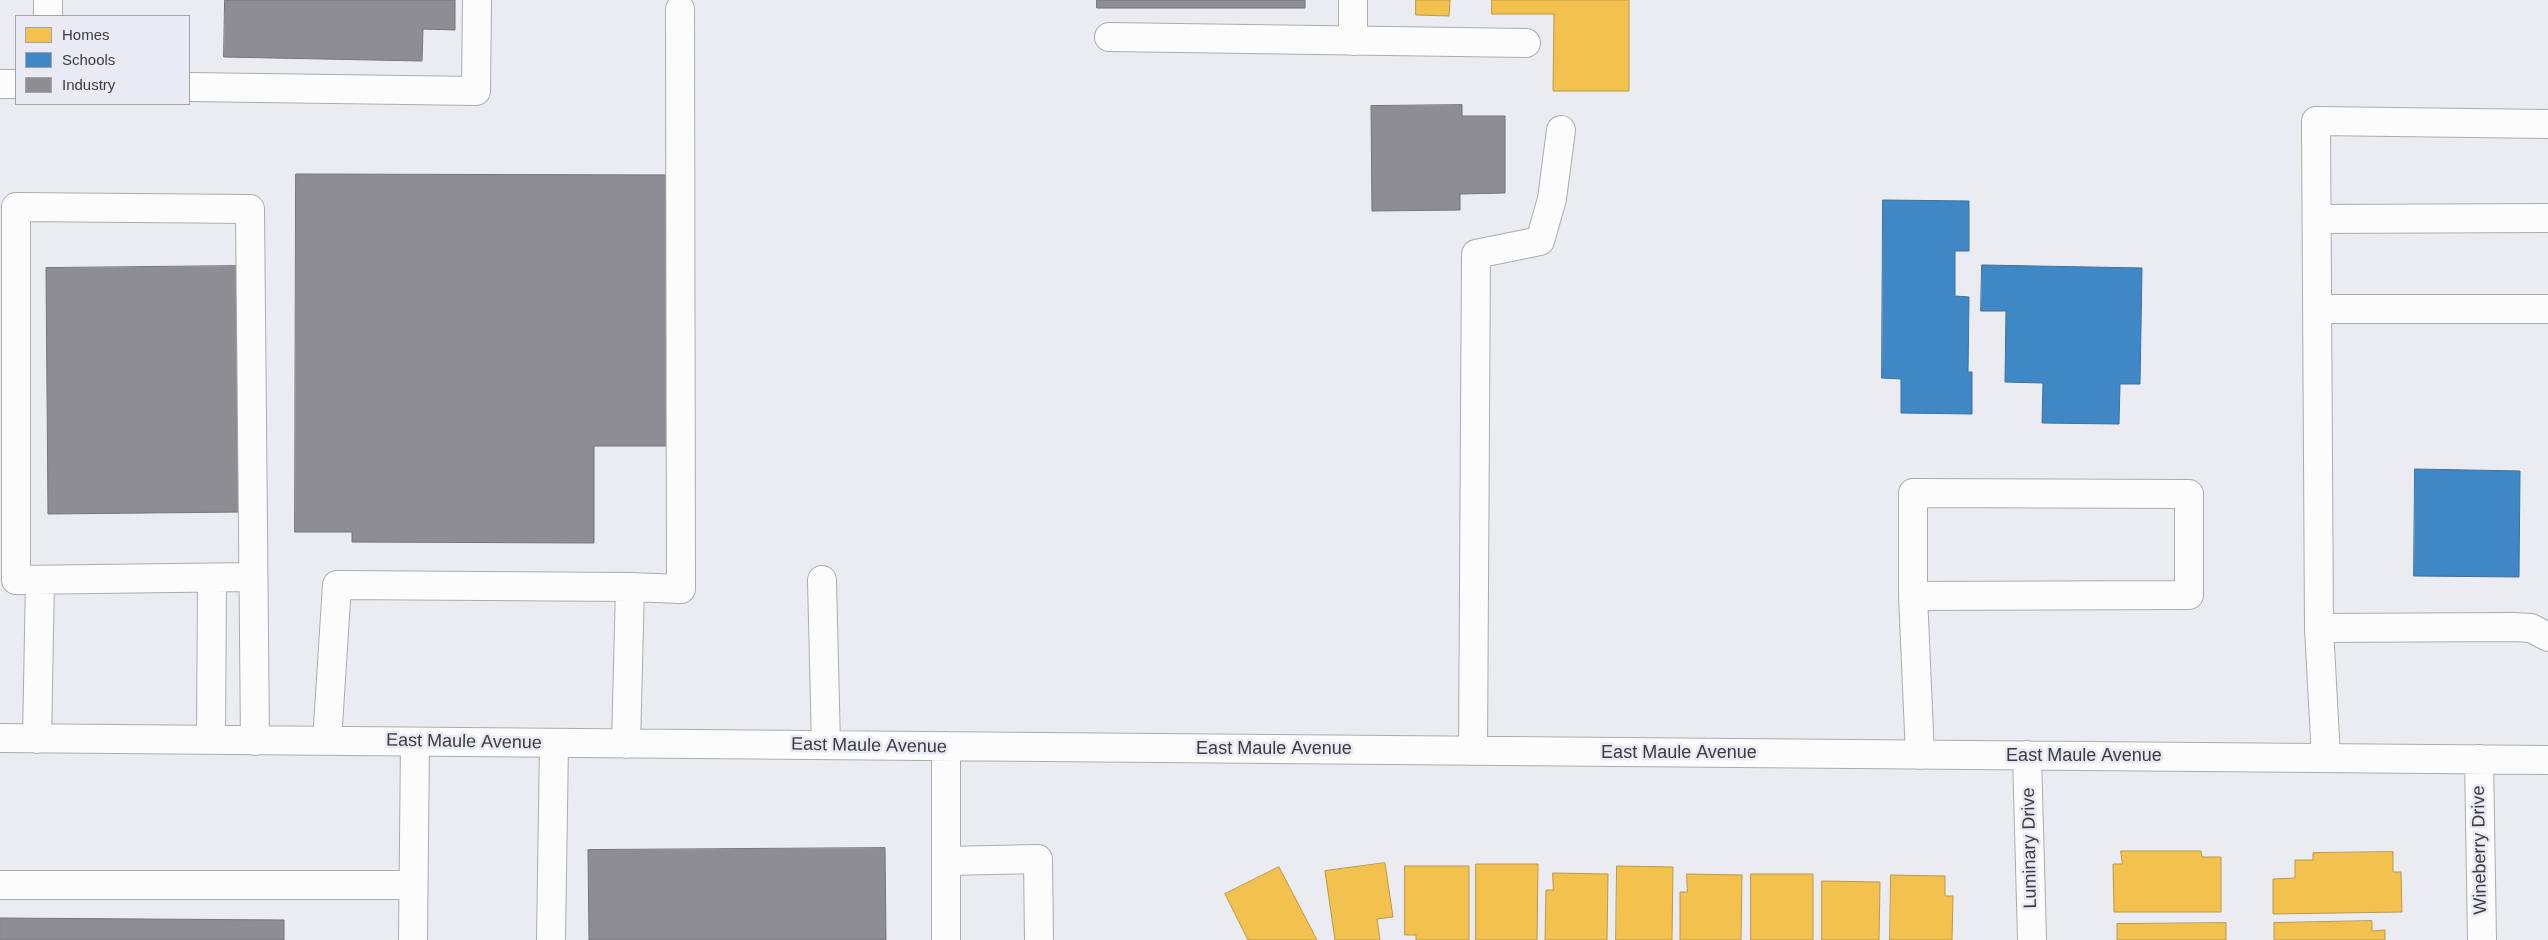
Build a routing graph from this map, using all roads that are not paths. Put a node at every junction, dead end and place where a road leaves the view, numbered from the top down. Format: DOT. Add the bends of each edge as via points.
graph roads {
  1 [pos="48,0"];
  2 [pos="477,0"];
  3 [pos="1353,0"];
  4 [pos="680,9"];
  5 [pos="48,15"];
  6 [pos="1109,37"];
  7 [pos="1353,41"];
  8 [pos="1526,43"];
  9 [pos="0,84"];
  10 [pos="15,84"];
  11 [pos="190,87"];
  12 [pos="2548,124"];
  13 [pos="1561,130"];
  14 [pos="2548,218"];
  15 [pos="2317,219"];
  16 [pos="2317,309"];
  17 [pos="2548,309"];
  18 [pos="253,577"];
  19 [pos="212,578"];
  20 [pos="40,580"];
  21 [pos="822,580"];
  22 [pos="630,587"];
  23 [pos="1913,596"];
  24 [pos="2319,628"];
  25 [pos="2548,637"];
  26 [pos="0,738"];
  27 [pos="37,739"];
  28 [pos="211,740"];
  29 [pos="255,740"];
  30 [pos="327,741"];
  31 [pos="414,742"];
  32 [pos="554,743"];
  33 [pos="626,744"];
  34 [pos="826,745"];
  35 [pos="946,746"];
  36 [pos="1473,751"];
  37 [pos="1920,755"];
  38 [pos="2028,755"];
  39 [pos="2326,758"];
  40 [pos="2479,759"];
  41 [pos="2548,760"];
  42 [pos="946,861"];
  43 [pos="0,885"];
  44 [pos="413,885"];
  45 [pos="413,940"];
  46 [pos="551,940"];
  47 [pos="946,940"];
  48 [pos="1039,940"];
  49 [pos="2032,940"];
  50 [pos="2482,940"];
  1 -- 5 [label="street"];
  2 -- 11 [label="street" via="476,91"];
  3 -- 7 [label="street"];
  4 -- 22 [label="street" via="681,589"];
  6 -- 7 [label="street"];
  7 -- 8 [label="street"];
  9 -- 10 [label="street"];
  12 -- 15 [label="street" via="2316,122"];
  13 -- 36 [label="street" via="1552,199 1540,241 1476,254"];
  14 -- 15 [label="street"];
  15 -- 16 [label="street"];
  16 -- 17 [label="street"];
  16 -- 24 [label="street"];
  18 -- 19 [label="street"];
  18 -- 20 [label="street" via="250,209 16,207 16,580"];
  18 -- 29 [label="street"];
  19 -- 20 [label="street"];
  19 -- 28 [label="street"];
  20 -- 27 [label="street"];
  21 -- 34 [label="street"];
  22 -- 30 [label="street" via="337,585"];
  22 -- 33 [label="street"];
  23 -- 23 [label="street" via="1913,492 2189,494 2189,595"];
  23 -- 37 [label="street"];
  24 -- 25 [label="street" via="2512,627 2531,628"];
  24 -- 39 [label="street"];
  26 -- 27 [label="street, East Maule Avenue"];
  27 -- 28 [label="street, East Maule Avenue"];
  28 -- 29 [label="street, East Maule Avenue"];
  29 -- 30 [label="street, East Maule Avenue"];
  30 -- 31 [label="street, East Maule Avenue"];
  31 -- 32 [label="street, East Maule Avenue"];
  31 -- 44 [label="street"];
  32 -- 33 [label="street, East Maule Avenue"];
  32 -- 46 [label="street"];
  33 -- 34 [label="street, East Maule Avenue"];
  34 -- 35 [label="street, East Maule Avenue"];
  35 -- 36 [label="street, East Maule Avenue"];
  35 -- 42 [label="street"];
  36 -- 37 [label="street, East Maule Avenue"];
  37 -- 38 [label="street, East Maule Avenue"];
  38 -- 39 [label="street, East Maule Avenue"];
  38 -- 49 [label="street, Luminary Drive"];
  39 -- 40 [label="street, East Maule Avenue"];
  40 -- 41 [label="street, East Maule Avenue"];
  40 -- 50 [label="street, Wineberry Drive"];
  42 -- 47 [label="street"];
  42 -- 48 [label="street" via="1038,859"];
  43 -- 44 [label="street"];
  44 -- 45 [label="street"];
}
